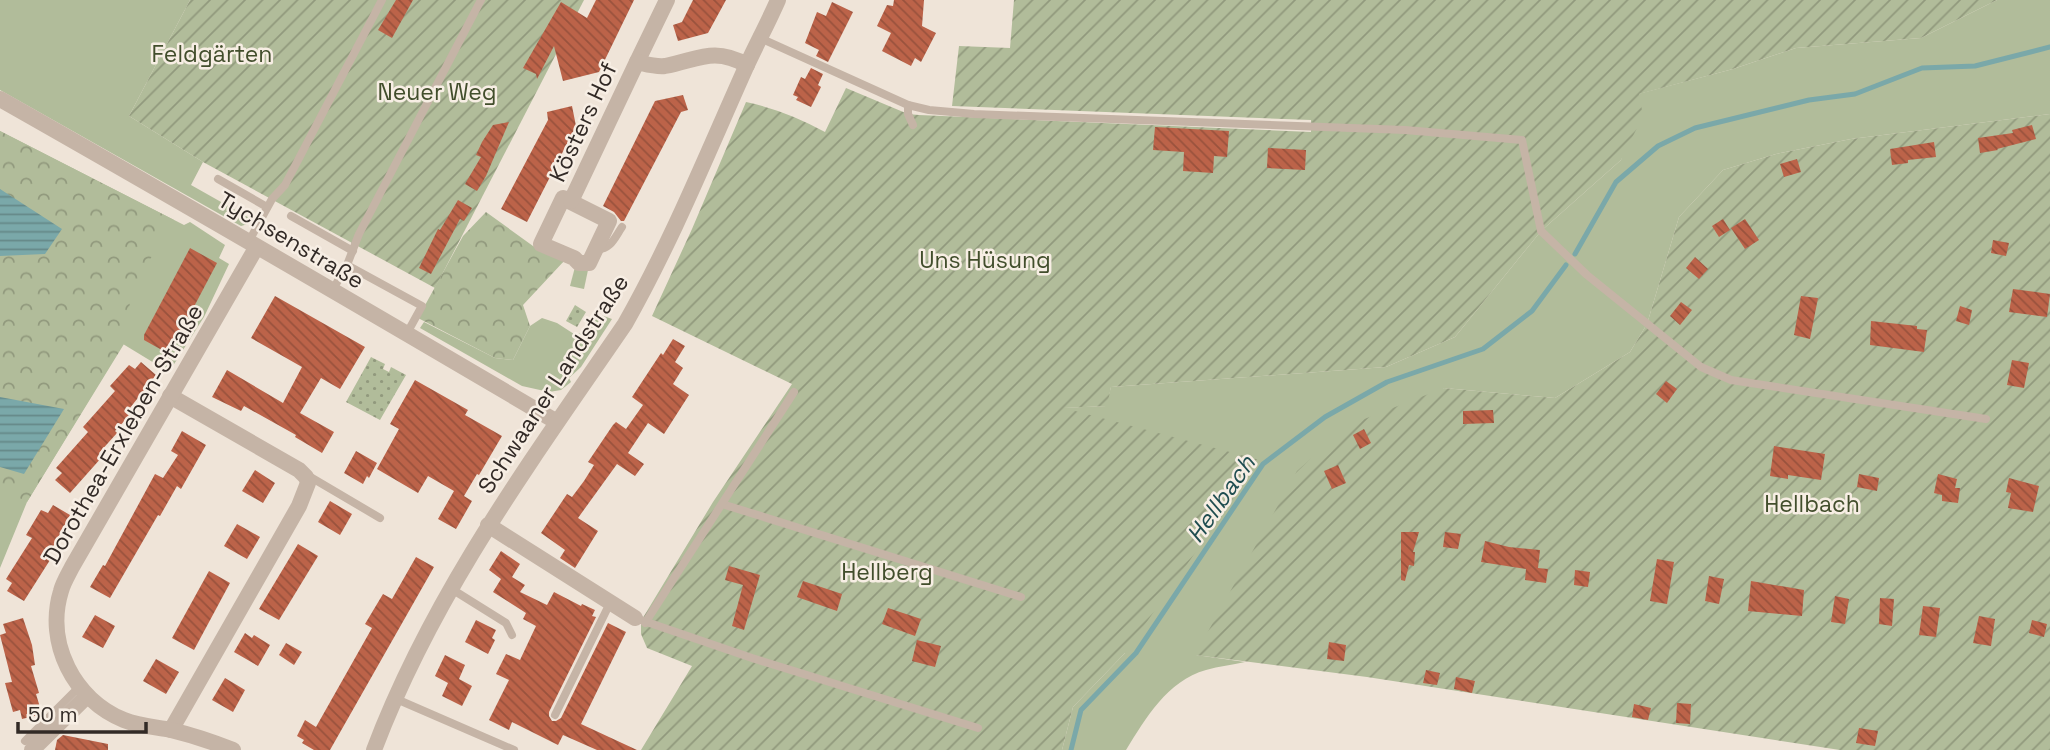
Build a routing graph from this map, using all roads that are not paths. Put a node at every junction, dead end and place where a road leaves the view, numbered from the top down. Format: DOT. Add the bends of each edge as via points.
graph roads {
  1 [pos="382,0"];
  2 [pos="481,0"];
  3 [pos="667,0"];
  4 [pos="778,0"];
  5 [pos="761,38"];
  6 [pos="637,62"];
  7 [pos="747,65"];
  8 [pos="0,99"];
  9 [pos="908,105"];
  10 [pos="913,125"];
  11 [pos="218,179"];
  12 [pos="571,201"];
  13 [pos="267,207"];
  14 [pos="291,216"];
  15 [pos="622,227"];
  16 [pos="252,245"];
  17 [pos="596,250"];
  18 [pos="353,251"];
  19 [pos="347,265"];
  20 [pos="332,291"];
  21 [pos="406,335"];
  22 [pos="794,391"];
  23 [pos="170,396"];
  24 [pos="1986,419"];
  25 [pos="557,422"];
  26 [pos="299,470"];
  27 [pos="722,504"];
  28 [pos="380,518"];
  29 [pos="488,525"];
  30 [pos="450,588"];
  31 [pos="1021,597"];
  32 [pos="610,603"];
  33 [pos="640,621"];
  34 [pos="512,635"];
  35 [pos="83,692"];
  36 [pos="394,698"];
  37 [pos="555,715"];
  38 [pos="978,728"];
  39 [pos="171,730"];
  40 [pos="28,746"];
  41 [pos="233,750"];
  42 [pos="374,750"];
  43 [pos="514,750"];
  1 -- 13 [label="lane" via="285,185"];
  2 -- 18 [label="lane"];
  3 -- 6 [label="street, Kösters Hof"];
  4 -- 5 [label="street, Schwaaner Landstraße"];
  5 -- 7 [label="street, Schwaaner Landstraße"];
  5 -- 9 [label="lane"];
  6 -- 7 [label="street, Kösters Hof" via="663,66 720,55"];
  6 -- 12 [label="street, Kösters Hof"];
  7 -- 25 [label="street, Schwaaner Landstraße" via="644,290"];
  8 -- 16 [label="street, Tychsenstraße"];
  9 -- 10 [label="lane"];
  9 -- 24 [label="lane" via="966,114 1405,131 1522,140 1541,231 1587,275 1701,367 1731,380"];
  11 -- 13 [label="lane"];
  12 -- 17 [label="street, Kösters Hof" via="609,221"];
  12 -- 17 [label="street, Kösters Hof" via="563,198 541,244 579,262 590,263"];
  13 -- 16 [label="lane"];
  14 -- 18 [label="lane"];
  15 -- 17 [label="lane" via="610,245"];
  16 -- 20 [label="street, Tychsenstraße"];
  16 -- 23 [label="street, Dorothea-Erxleben-Straße"];
  18 -- 19 [label="lane"];
  19 -- 20 [label="lane"];
  19 -- 21 [label="lane" via="422,306"];
  20 -- 21 [label="street, Tychsenstraße"];
  21 -- 25 [label="street, Tychsenstraße"];
  22 -- 27 [label="lane"];
  23 -- 26 [label="street"];
  23 -- 35 [label="street, Dorothea-Erxleben-Straße" via="61,591 59,641"];
  25 -- 29 [label="street, Schwaaner Landstraße"];
  26 -- 28 [label="lane"];
  26 -- 39 [label="street" via="308,483 299,506"];
  27 -- 31 [label="lane"];
  27 -- 33 [label="lane"];
  29 -- 30 [label="street, Schwaaner Landstraße"];
  29 -- 32 [label="street"];
  30 -- 34 [label="lane" via="506,623"];
  30 -- 36 [label="street, Schwaaner Landstraße"];
  32 -- 33 [label="street"];
  32 -- 37 [label="lane"];
  33 -- 38 [label="lane"];
  35 -- 39 [label="street" via="101,709 125,720"];
  35 -- 40 [label="street"];
  36 -- 42 [label="street, Schwaaner Landstraße"];
  36 -- 43 [label="lane"];
  39 -- 41 [label="street"];
}
